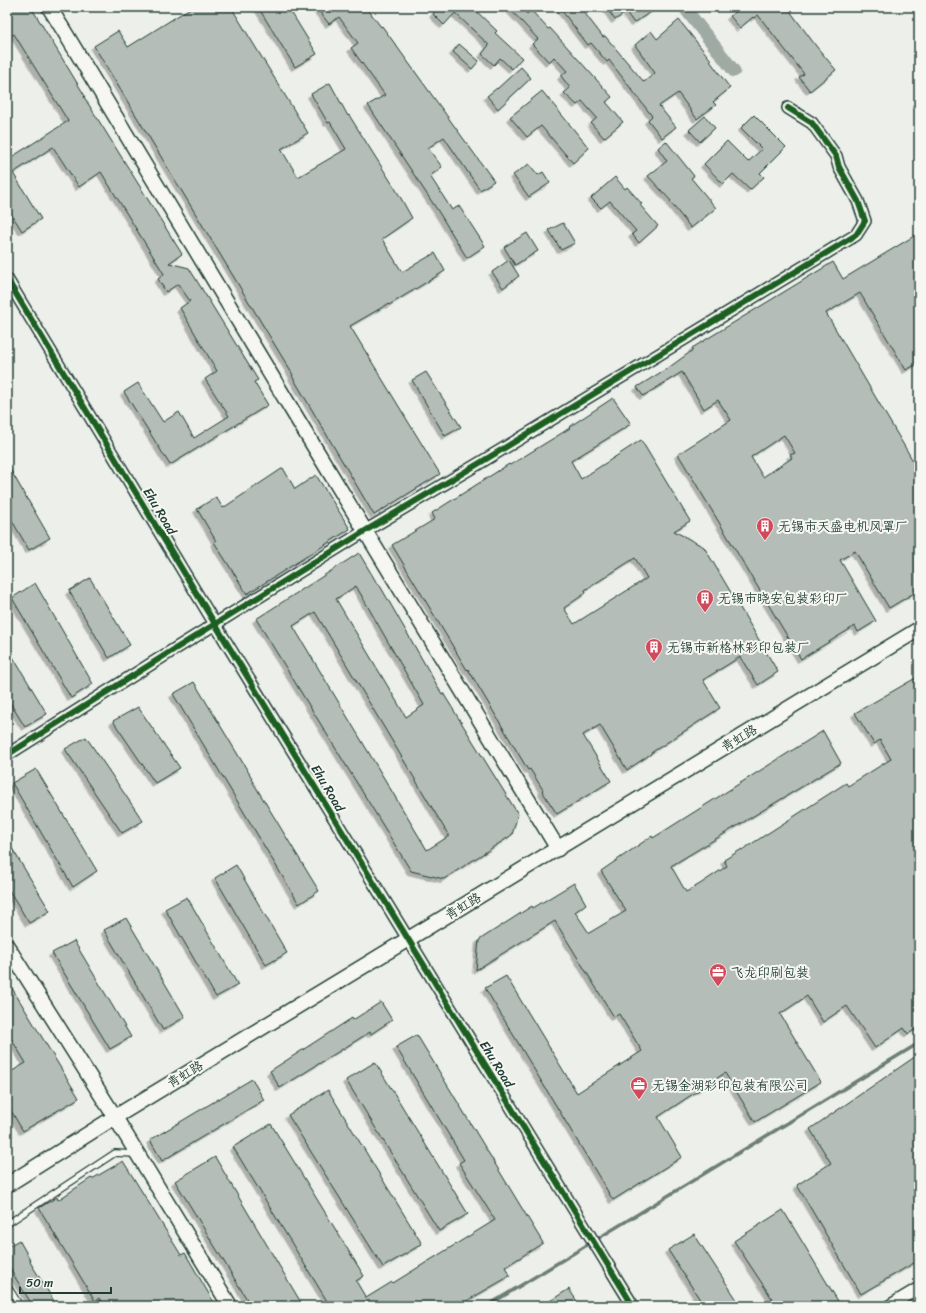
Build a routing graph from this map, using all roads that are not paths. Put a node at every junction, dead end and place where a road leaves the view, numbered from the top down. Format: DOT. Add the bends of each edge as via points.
graph roads {
  1 [pos="49,7"];
  2 [pos="788,108"];
  3 [pos="7,279"];
  4 [pos="365,531"];
  5 [pos="215,624"];
  6 [pos="919,629"];
  7 [pos="7,756"];
  8 [pos="558,849"];
  9 [pos="408,939"];
  10 [pos="7,946"];
  11 [pos="115,1117"];
  12 [pos="137,1154"];
  13 [pos="7,1185"];
  14 [pos="7,1224"];
  15 [pos="7,1285"];
  16 [pos="919,1288"];
  17 [pos="20,1306"];
  18 [pos="230,1306"];
  19 [pos="633,1306"];
  20 [pos="889,1306"];
  1 -- 4 [label="street"];
  2 -- 4 [label="street" via="812,123 836,156 865,221 856,235"];
  3 -- 5 [label="street, Ehu Road"];
  4 -- 5 [label="street"];
  4 -- 8 [label="street"];
  5 -- 7 [label="street"];
  5 -- 9 [label="street, Ehu Road"];
  6 -- 8 [label="street, 青虹路"];
  8 -- 9 [label="street, 青虹路"];
  9 -- 11 [label="street, 青虹路"];
  9 -- 19 [label="street, Ehu Road"];
  10 -- 11 [label="street"];
  11 -- 12 [label="street"];
  11 -- 13 [label="street, 青虹路"];
  12 -- 14 [label="lane" via="115,1152"];
  12 -- 18 [label="street"];
  15 -- 17 [label="lane"];
  16 -- 20 [label="street"];
}
